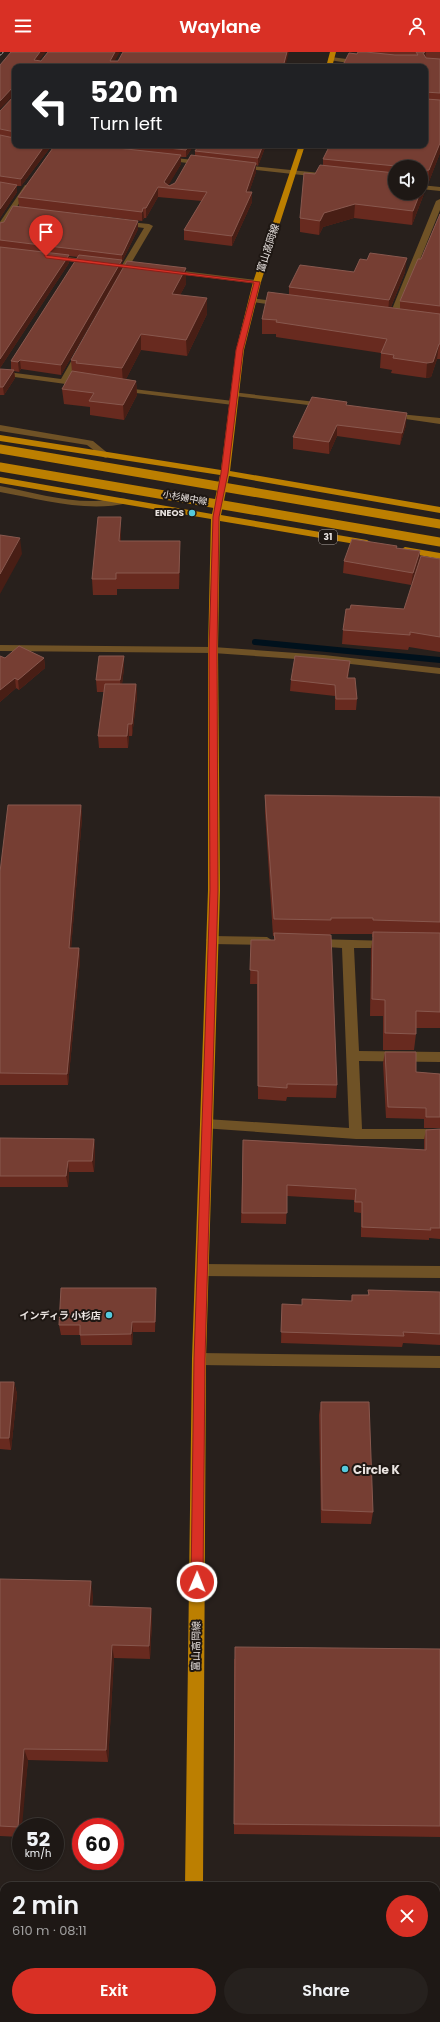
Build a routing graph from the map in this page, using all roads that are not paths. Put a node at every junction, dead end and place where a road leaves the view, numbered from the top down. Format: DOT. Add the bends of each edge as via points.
graph roads {
  1 [pos="333,52"];
  2 [pos="331,60"];
  3 [pos="366,63"];
  4 [pos="330,64"];
  5 [pos="56,148"];
  6 [pos="71,148"];
  7 [pos="301,148"];
  8 [pos="78,149"];
  9 [pos="52,153"];
  10 [pos="159,158"];
  11 [pos="212,164"];
  12 [pos="235,166"];
  13 [pos="292,173"];
  14 [pos="327,176"];
  15 [pos="33,178"];
  16 [pos="428,188"];
  17 [pos="16,189"];
  18 [pos="440,189"];
  19 [pos="24,190"];
  20 [pos="440,201"];
  21 [pos="111,222"];
  22 [pos="0,227"];
  23 [pos="46,256"];
  24 [pos="98,262"];
  25 [pos="165,270"];
  26 [pos="258,282"];
  27 [pos="120,283"];
  28 [pos="252,300"];
  29 [pos="294,306"];
  30 [pos="392,319"];
  31 [pos="86,342"];
  32 [pos="4,371"];
  33 [pos="63,382"];
  34 [pos="78,384"];
  35 [pos="110,388"];
  36 [pos="234,398"];
  37 [pos="331,406"];
  38 [pos="386,414"];
  39 [pos="440,421"];
  40 [pos="0,428"];
  41 [pos="0,438"];
  42 [pos="0,449"];
  43 [pos="106,455"];
  44 [pos="0,467"];
  45 [pos="225,473"];
  46 [pos="0,480"];
  47 [pos="0,490"];
  48 [pos="125,501"];
  49 [pos="440,510"];
  50 [pos="216,517"];
  51 [pos="440,524"];
  52 [pos="440,542"];
  53 [pos="378,545"];
  54 [pos="393,548"];
  55 [pos="440,556"];
  56 [pos="0,648"];
  57 [pos="213,650"];
  58 [pos="440,671"];
  59 [pos="212,940"];
  60 [pos="279,941"];
  61 [pos="302,942"];
  62 [pos="348,944"];
  63 [pos="402,944"];
  64 [pos="354,1056"];
  65 [pos="440,1058"];
  66 [pos="206,1124"];
  67 [pos="356,1134"];
  68 [pos="440,1134"];
  69 [pos="202,1270"];
  70 [pos="440,1272"];
  71 [pos="199,1359"];
  72 [pos="440,1362"];
  73 [pos="194,1882"];
  1 -- 2 [label="main road"];
  2 -- 3 [label="street"];
  2 -- 4 [label="main road"];
  5 -- 9 [label="street"];
  6 -- 8 [label="street"];
  7 -- 13 [label="main road, 富山高岡線"];
  10 -- 11 [label="street"];
  12 -- 13 [label="street"];
  13 -- 14 [label="street"];
  13 -- 26 [label="main road, 富山高岡線"];
  15 -- 19 [label="street"];
  16 -- 18 [label="street"];
  17 -- 19 [label="street"];
  19 -- 22 [label="street" via="16,211"];
  20 -- 30 [label="street"];
  21 -- 27 [label="street" via="149,226 126,265 128,270"];
  23 -- 24 [label="street" via="75,263"];
  25 -- 26 [label="street"];
  26 -- 28 [label="main road, 富山高岡線"];
  28 -- 29 [label="street"];
  28 -- 36 [label="main road, 富山高岡線" via="240,350"];
  31 -- 33 [label="street"];
  32 -- 33 [label="street"];
  33 -- 34 [label="street"];
  35 -- 36 [label="street"];
  36 -- 37 [label="street"];
  36 -- 45 [label="main road, 富山高岡線"];
  38 -- 39 [label="street"];
  40 -- 43 [label="street" via="90,443"];
  41 -- 43 [label="main road"];
  42 -- 51 [label="main road, 小杉婦中線, bridge"];
  43 -- 45 [label="main road"];
  44 -- 52 [label="main road, 小杉婦中線 / 31, bridge"];
  45 -- 49 [label="main road"];
  45 -- 50 [label="main road, 富山高岡線"];
  46 -- 48 [label="main road, 31"];
  47 -- 48 [label="street" via="87,504 106,505"];
  48 -- 50 [label="main road, 31"];
  50 -- 53 [label="main road, 31"];
  50 -- 57 [label="main road, 富山高岡線"];
  54 -- 55 [label="main road"];
  56 -- 57 [label="street"];
  57 -- 58 [label="street" via="324,658"];
  57 -- 59 [label="main road, 富山高岡線"];
  59 -- 60 [label="street"];
  59 -- 66 [label="main road, 富山高岡線"];
  61 -- 62 [label="street"];
  62 -- 63 [label="street"];
  62 -- 64 [label="street"];
  64 -- 65 [label="street"];
  64 -- 67 [label="street"];
  66 -- 67 [label="street"];
  66 -- 69 [label="main road, 富山高岡線"];
  67 -- 68 [label="street"];
  69 -- 70 [label="street"];
  69 -- 71 [label="main road, 富山高岡線"];
  71 -- 72 [label="street"];
  71 -- 73 [label="main road, 富山高岡線"];
}
